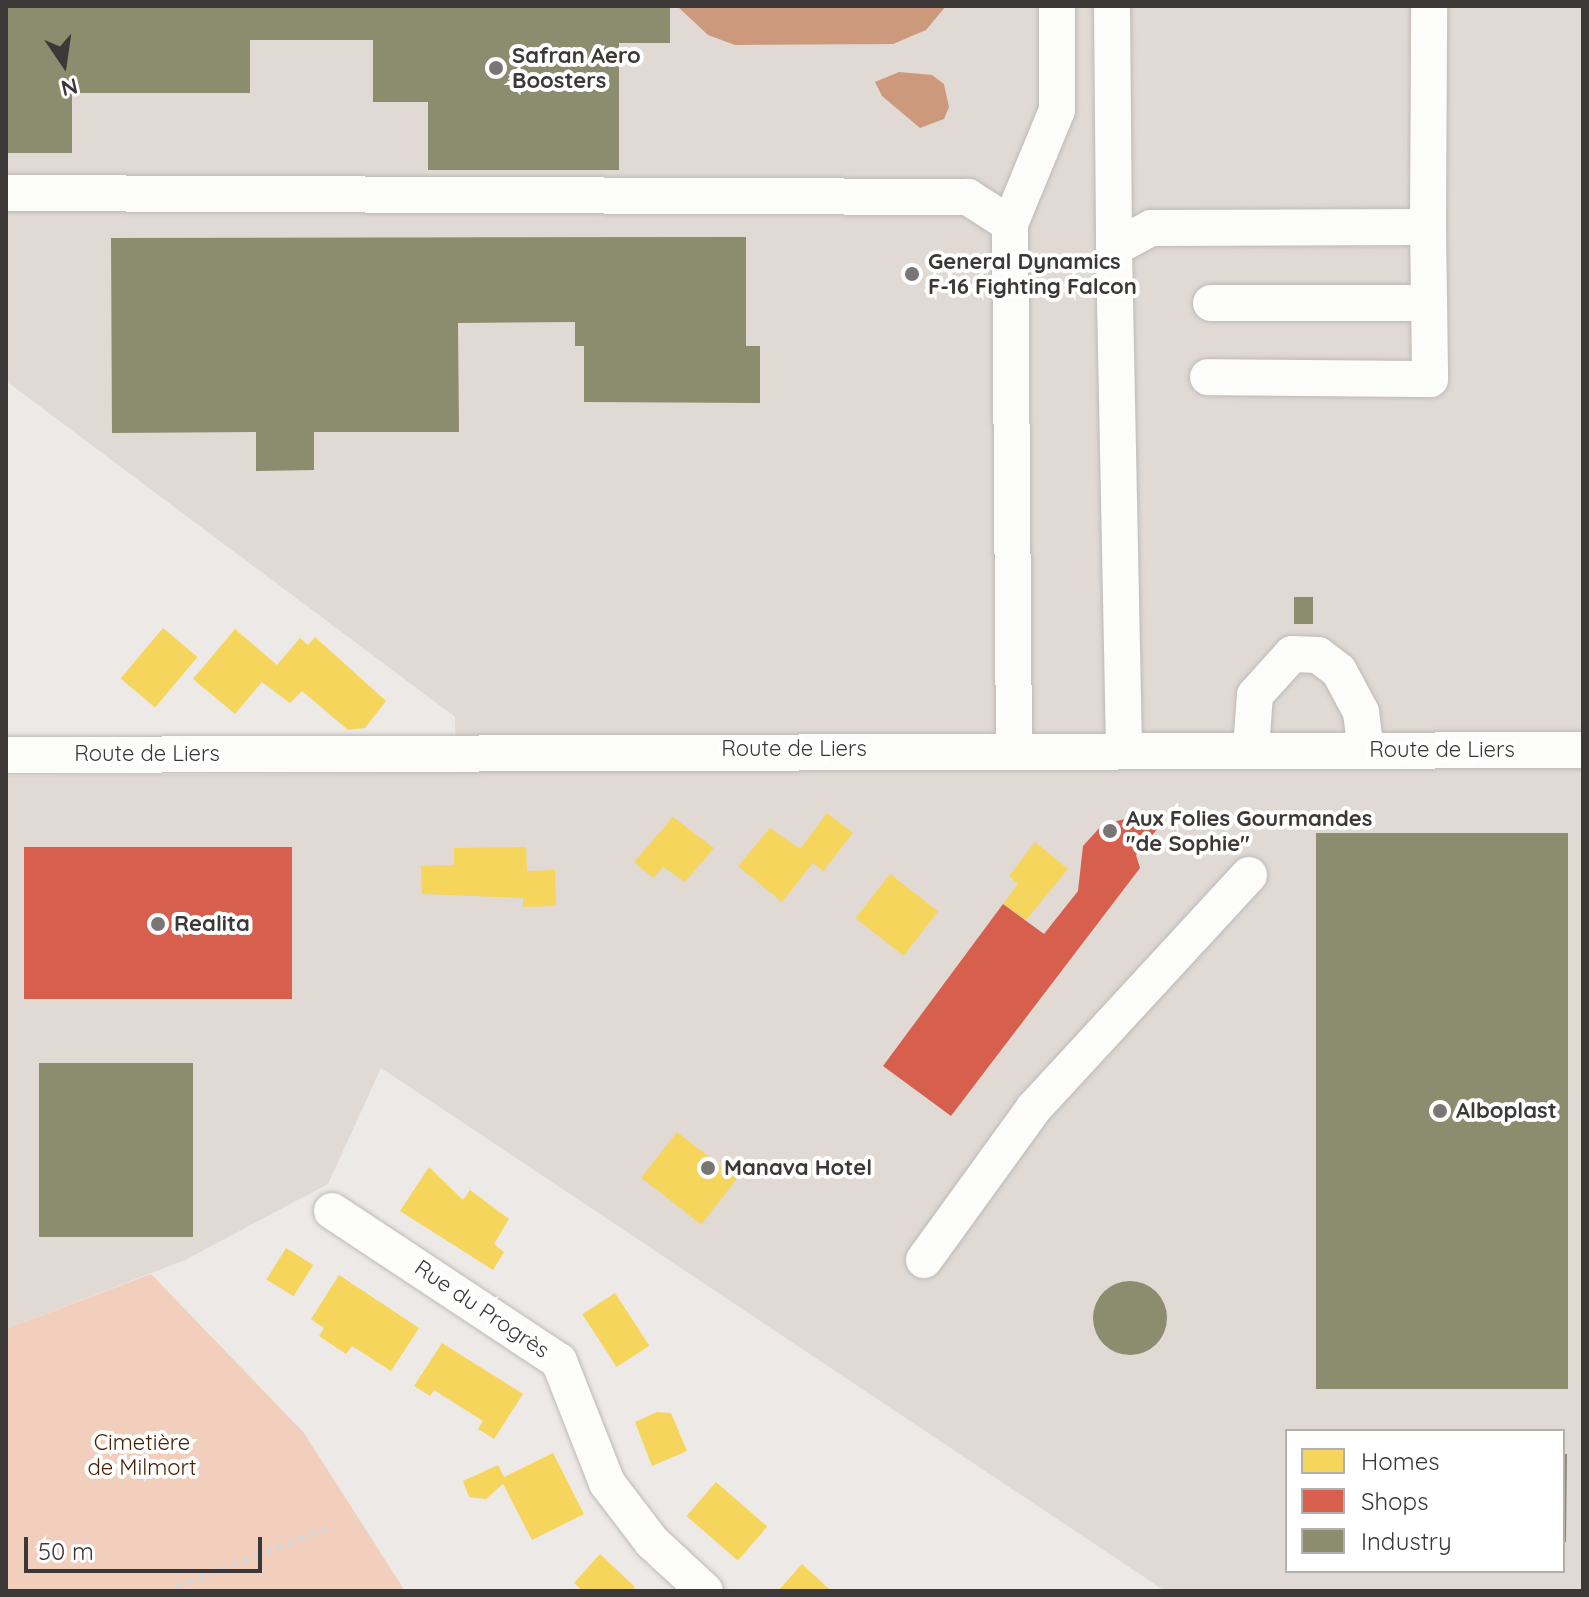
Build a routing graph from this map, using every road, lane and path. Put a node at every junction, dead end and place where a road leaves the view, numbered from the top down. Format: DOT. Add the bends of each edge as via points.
graph roads {
  1 [pos="1057,6"];
  2 [pos="1112,6"];
  3 [pos="1429,6"];
  4 [pos="6,193"];
  5 [pos="1010,224"];
  6 [pos="1428,227"];
  7 [pos="1114,248"];
  8 [pos="1211,303"];
  9 [pos="1429,303"];
  10 [pos="1208,377"];
  11 [pos="1014,747"];
  12 [pos="1124,748"];
  13 [pos="1251,749"];
  14 [pos="1366,750"];
  15 [pos="1583,750"];
  16 [pos="6,755"];
  17 [pos="1249,875"];
  18 [pos="332,1211"];
  19 [pos="924,1260"];
  20 [pos="332,1526"];
  21 [pos="165,1591"];
  22 [pos="705,1591"];
  1 -- 5 [label="street" via="1057,110"];
  2 -- 7 [label="street"];
  3 -- 6 [label="street"];
  4 -- 5 [label="street" via="968,197"];
  5 -- 11 [label="street"];
  6 -- 7 [label="street" via="1151,228"];
  6 -- 9 [label="street"];
  7 -- 12 [label="street"];
  8 -- 9 [label="street"];
  9 -- 10 [label="street" via="1430,379"];
  11 -- 12 [label="street, Route de Liers"];
  11 -- 16 [label="street, Route de Liers"];
  12 -- 13 [label="street, Route de Liers"];
  13 -- 14 [label="street, Route de Liers"];
  13 -- 14 [label="street" via="1255,695 1292,654 1318,655 1339,671 1361,712"];
  14 -- 15 [label="street, Route de Liers"];
  17 -- 19 [label="street" via="1034,1108"];
  18 -- 22 [label="street, Rue du Progrès" via="559,1361 607,1483 652,1542"];
  20 -- 21 [label="path"];
}
